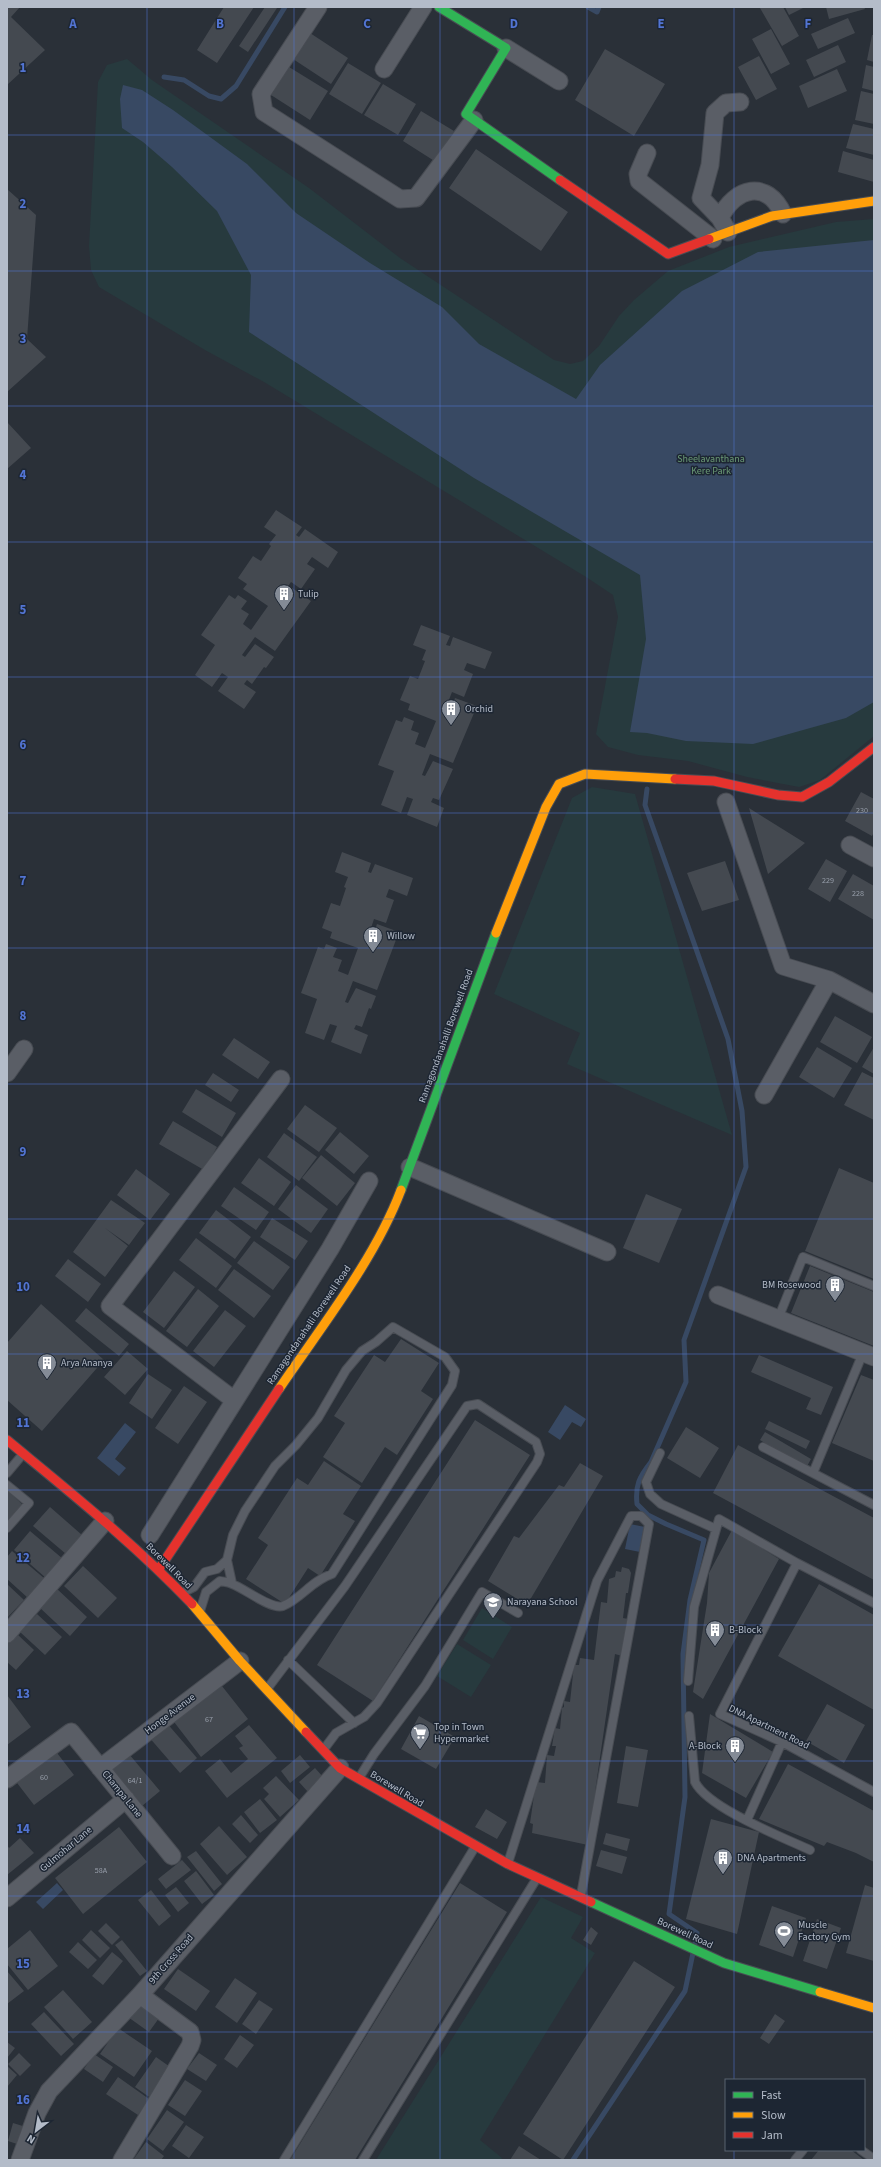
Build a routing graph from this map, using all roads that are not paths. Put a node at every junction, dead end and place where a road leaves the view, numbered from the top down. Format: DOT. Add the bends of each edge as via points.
graph roads {
  1 [pos="318,7"];
  2 [pos="423,7"];
  3 [pos="439,7"];
  4 [pos="506,48"];
  5 [pos="384,69"];
  6 [pos="560,81"];
  7 [pos="740,102"];
  8 [pos="474,120"];
  9 [pos="647,154"];
  10 [pos="874,201"];
  11 [pos="783,214"];
  12 [pos="720,230"];
  13 [pos="874,747"];
  14 [pos="726,802"];
  15 [pos="850,845"];
  16 [pos="874,858"];
  17 [pos="829,980"];
  18 [pos="874,1004"];
  19 [pos="24,1049"];
  20 [pos="7,1073"];
  21 [pos="281,1079"];
  22 [pos="764,1095"];
  23 [pos="410,1167"];
  24 [pos="369,1181"];
  25 [pos="607,1252"];
  26 [pos="874,1286"];
  27 [pos="718,1295"];
  28 [pos="778,1319"];
  29 [pos="869,1355"];
  30 [pos="234,1400"];
  31 [pos="7,1440"];
  32 [pos="763,1447"];
  33 [pos="24,1453"];
  34 [pos="660,1453"];
  35 [pos="7,1473"];
  36 [pos="813,1473"];
  37 [pos="7,1485"];
  38 [pos="874,1506"];
  39 [pos="105,1521"];
  40 [pos="7,1528"];
  41 [pos="716,1529"];
  42 [pos="145,1544"];
  43 [pos="227,1560"];
  44 [pos="797,1564"];
  45 [pos="159,1569"];
  46 [pos="232,1583"];
  47 [pos="181,1593"];
  48 [pos="874,1603"];
  49 [pos="200,1613"];
  50 [pos="518,1613"];
  51 [pos="7,1634"];
  52 [pos="288,1660"];
  53 [pos="240,1661"];
  54 [pos="688,1681"];
  55 [pos="266,1689"];
  56 [pos="689,1716"];
  57 [pos="354,1723"];
  58 [pos="782,1742"];
  59 [pos="323,1750"];
  60 [pos="100,1768"];
  61 [pos="340,1768"];
  62 [pos="7,1779"];
  63 [pos="359,1779"];
  64 [pos="874,1792"];
  65 [pos="126,1799"];
  66 [pos="748,1820"];
  67 [pos="476,1846"];
  68 [pos="810,1850"];
  69 [pos="172,1856"];
  70 [pos="508,1864"];
  71 [pos="537,1877"];
  72 [pos="581,1897"];
  73 [pos="7,1898"];
  74 [pos="140,1995"];
  75 [pos="874,2008"];
  76 [pos="802,2151"];
  77 [pos="862,2151"];
  78 [pos="874,2159"];
  79 [pos="20,2160"];
  80 [pos="122,2160"];
  81 [pos="284,2160"];
  82 [pos="363,2160"];
  83 [pos="795,2160"];
  1 -- 8 [label="street" via="261,94 264,112 400,199 416,198"];
  2 -- 5 [label="street"];
  3 -- 4 [label="street"];
  4 -- 6 [label="street"];
  4 -- 8 [label="street" via="466,114"];
  7 -- 12 [label="street" via="726,103 716,113 710,165 701,198"];
  8 -- 12 [label="street" via="668,254"];
  9 -- 12 [label="street" via="638,174 639,182"];
  10 -- 11 [label="street"];
  11 -- 12 [label="street"];
  11 -- 12 [label="street" via="774,199 763,192 746,192 735,196 726,206"];
  13 -- 23 [label="street, Ramagondanahalli Borewell Road" via="829,782 802,797 778,795 714,781 625,776 586,774 559,784 546,807 510,894"];
  14 -- 17 [label="street" via="783,966"];
  15 -- 16 [label="street"];
  17 -- 18 [label="street"];
  17 -- 22 [label="street"];
  19 -- 20 [label="street"];
  21 -- 30 [label="street" via="110,1306"];
  23 -- 25 [label="street"];
  23 -- 45 [label="street, Ramagondanahalli Borewell Road" via="390,1218 369,1255"];
  24 -- 30 [label="street" via="330,1249"];
  26 -- 28 [label="lane" via="803,1257"];
  27 -- 28 [label="street"];
  28 -- 29 [label="street"];
  29 -- 36 [label="lane"];
  30 -- 42 [label="street"];
  31 -- 33 [label="street, Borewell Road"];
  32 -- 36 [label="lane"];
  33 -- 35 [label="lane"];
  33 -- 39 [label="street, Borewell Road"];
  34 -- 41 [label="lane" via="646,1482 646,1487 655,1500"];
  36 -- 38 [label="lane"];
  37 -- 40 [label="lane" via="29,1503"];
  39 -- 42 [label="street, Borewell Road"];
  39 -- 51 [label="street"];
  41 -- 44 [label="lane" via="719,1519"];
  41 -- 54 [label="lane" via="694,1607"];
  42 -- 45 [label="street, Borewell Road"];
  43 -- 46 [label="lane"];
  43 -- 46 [label="lane" via="233,1535 245,1511 275,1466 318,1418 346,1370 362,1351 393,1327 444,1357 455,1371 452,1385 332,1574 319,1578 297,1598 281,1607"];
  43 -- 47 [label="lane" via="217,1569 205,1572 194,1587"];
  44 -- 48 [label="lane"];
  44 -- 58 [label="lane, DNA Apartment Road" via="720,1714"];
  45 -- 47 [label="street, Borewell Road"];
  46 -- 49 [label="lane" via="220,1581 206,1592"];
  47 -- 49 [label="street, Borewell Road"];
  49 -- 53 [label="street, Borewell Road"];
  50 -- 63 [label="lane" via="482,1592 425,1686 374,1754"];
  52 -- 55 [label="lane"];
  52 -- 57 [label="lane"];
  52 -- 57 [label="lane" via="345,1586 467,1406 478,1404 536,1442 540,1454 537,1462 377,1703 364,1717"];
  53 -- 55 [label="street, Borewell Road"];
  53 -- 60 [label="street, Honge Avenue"];
  55 -- 59 [label="street, Borewell Road"];
  56 -- 66 [label="lane" via="695,1782 699,1790 709,1799"];
  57 -- 59 [label="lane" via="336,1733"];
  58 -- 64 [label="lane, DNA Apartment Road"];
  58 -- 66 [label="lane"];
  59 -- 61 [label="street, Borewell Road"];
  60 -- 62 [label="street, Champa Lane" via="71,1732"];
  60 -- 65 [label="street, Champa Lane"];
  61 -- 63 [label="street, Borewell Road"];
  61 -- 74 [label="street, 9th Cross Road"];
  63 -- 67 [label="street, Borewell Road"];
  65 -- 69 [label="street, Champa Lane"];
  65 -- 73 [label="street, Gulmohar Lane"];
  66 -- 68 [label="lane"];
  67 -- 70 [label="street, Borewell Road"];
  67 -- 81 [label="lane"];
  70 -- 71 [label="street, Borewell Road"];
  70 -- 72 [label="lane" via="598,1581 631,1516 641,1516 650,1524"];
  71 -- 72 [label="street, Borewell Road"];
  71 -- 82 [label="lane"];
  72 -- 75 [label="street, Borewell Road" via="724,1963"];
  74 -- 79 [label="street, 9th Cross Road" via="49,2091 37,2112"];
  74 -- 80 [label="street" via="190,2032 192,2040"];
  76 -- 83 [label="lane"];
  77 -- 78 [label="lane"];
}
